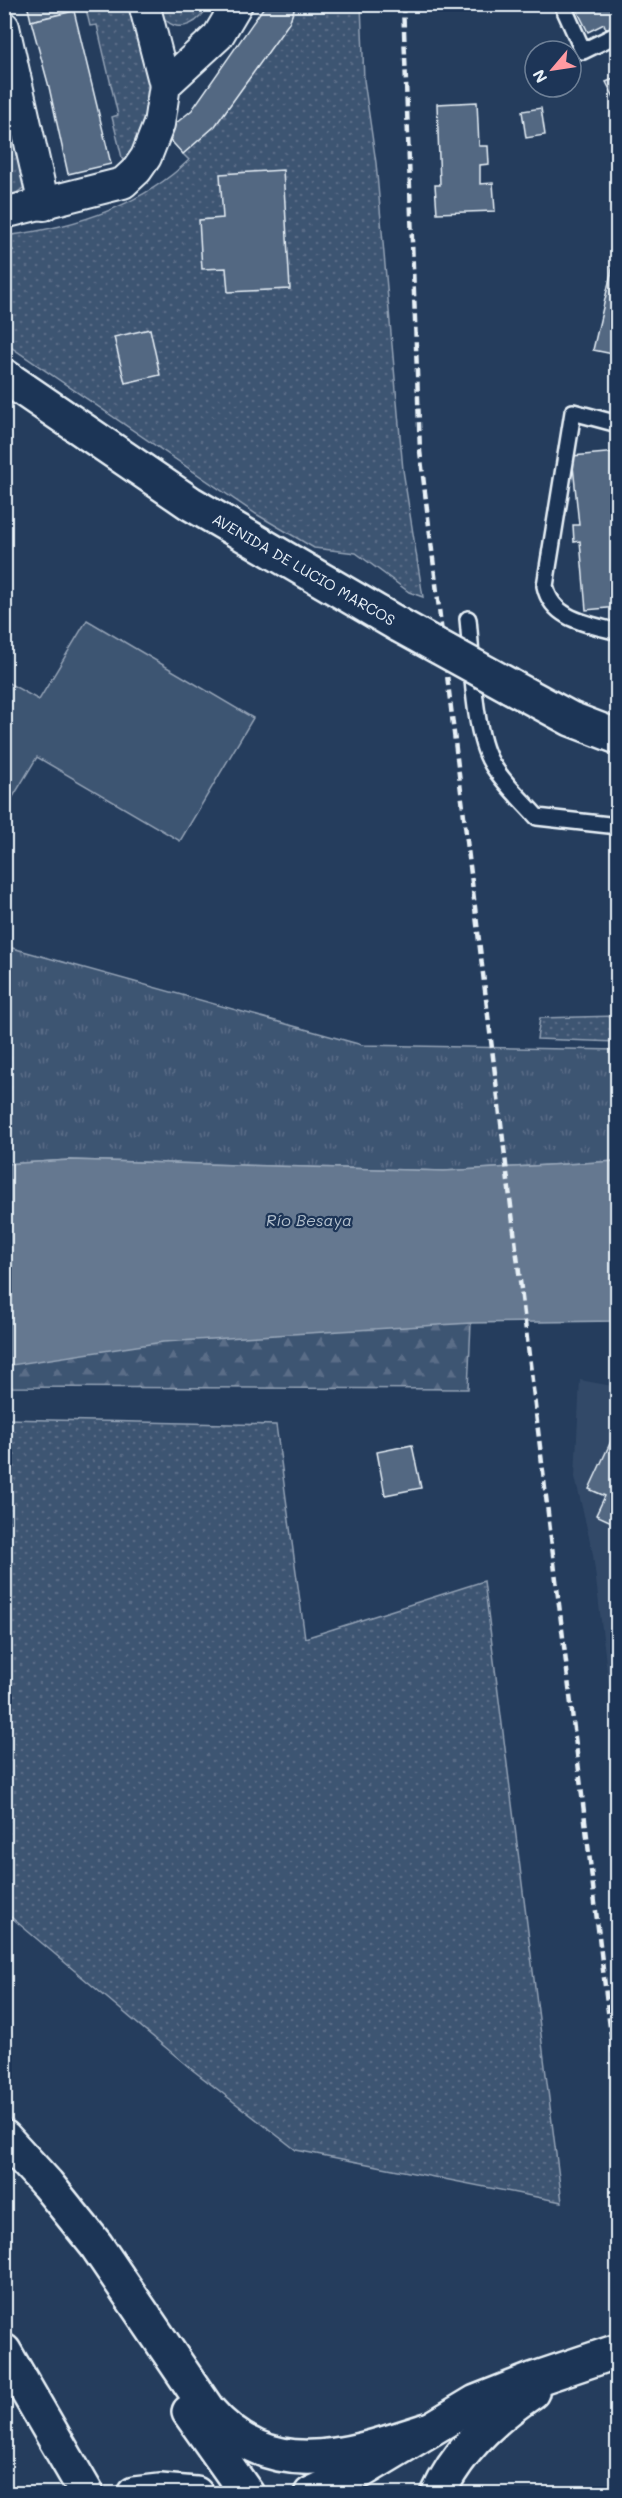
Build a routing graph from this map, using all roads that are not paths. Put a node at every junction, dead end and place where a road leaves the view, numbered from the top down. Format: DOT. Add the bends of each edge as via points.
graph roads {
  1 [pos="144,4"];
  2 [pos="237,4"];
  3 [pos="562,4"];
  4 [pos="4,27"];
  5 [pos="618,34"];
  6 [pos="165,85"];
  7 [pos="44,205"];
  8 [pos="4,213"];
  9 [pos="4,376"];
  10 [pos="618,424"];
  11 [pos="468,618"];
  12 [pos="618,632"];
  13 [pos="618,736"];
  14 [pos="618,826"];
  15 [pos="4,2139"];
  16 [pos="4,2350"];
  17 [pos="618,2351"];
  18 [pos="569,2369"];
  19 [pos="427,2430"];
  20 [pos="87,2493"];
  21 [pos="134,2493"];
  22 [pos="196,2493"];
  23 [pos="247,2493"];
  24 [pos="311,2493"];
  25 [pos="438,2493"];
  1 -- 6 [label="street"];
  2 -- 6 [label="street" via="218,36"];
  3 -- 5 [label="lane" via="584,51"];
  4 -- 7 [label="street"];
  6 -- 7 [label="street" via="159,124 137,170 123,183"];
  7 -- 8 [label="street"];
  9 -- 13 [label="main road, AVENIDA DE LUCIO MARCOS, bridge" via="190,502 399,625 571,719"];
  10 -- 12 [label="lane" via="573,412 545,586 549,598 572,620"];
  11 -- 14 [label="lane" via="484,748 495,768 537,817"];
  15 -- 19 [label="main road" via="96,2245 208,2410 230,2432 264,2451 306,2457 374,2446"];
  15 -- 23 [label="main road" via="76,2238 191,2416"];
  16 -- 20 [label="main road"];
  17 -- 18 [label="main road"];
  18 -- 19 [label="main road" via="501,2391"];
  18 -- 25 [label="main road" via="483,2430 455,2463"];
  19 -- 24 [label="main road" via="363,2470"];
  21 -- 22 [label="main road"];
}
